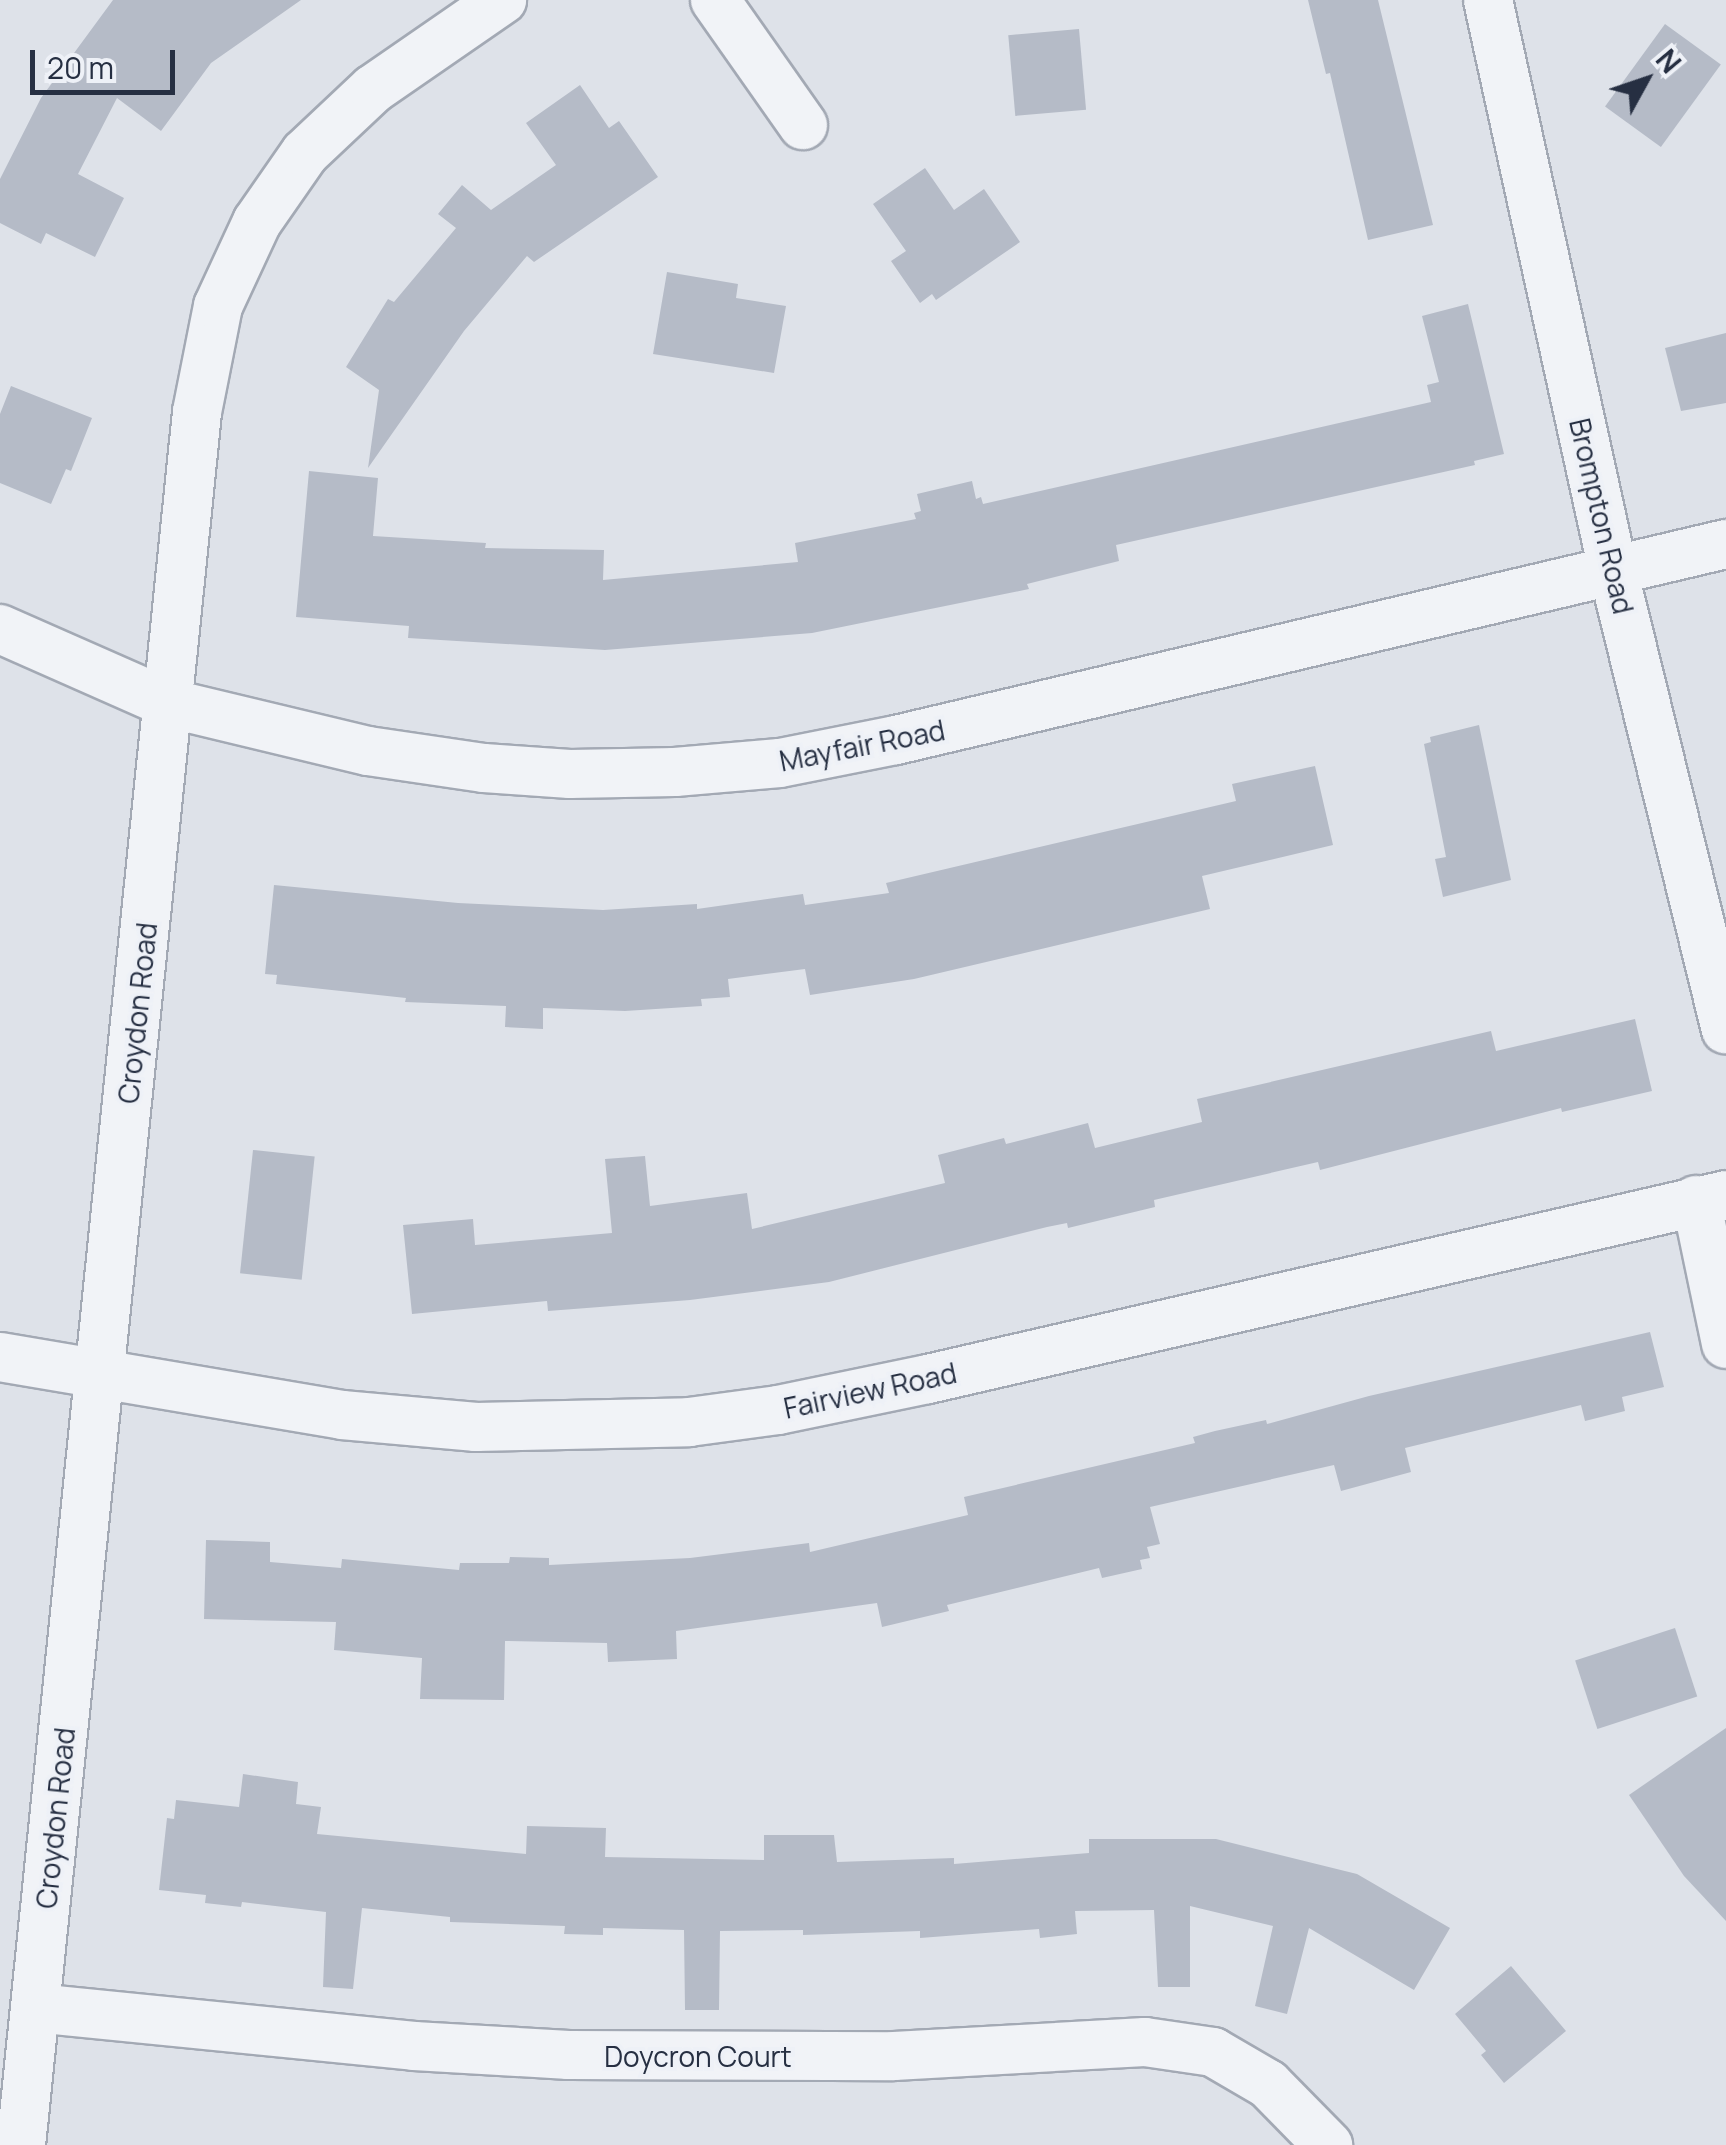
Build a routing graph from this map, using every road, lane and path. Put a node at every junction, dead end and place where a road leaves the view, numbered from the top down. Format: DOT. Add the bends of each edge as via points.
graph roads {
  1 [pos="502,0"];
  2 [pos="715,0"];
  3 [pos="1488,0"];
  4 [pos="804,126"];
  5 [pos="1726,544"];
  6 [pos="1614,570"];
  7 [pos="0,629"];
  8 [pos="168,704"];
  9 [pos="1726,1029"];
  10 [pos="1711,1198"];
  11 [pos="1726,1344"];
  12 [pos="0,1357"];
  13 [pos="101,1376"];
  14 [pos="35,2008"];
  15 [pos="22,2145"];
  16 [pos="1328,2145"];
  1 -- 8 [label="street, Croydon Road" via="373,89 305,153 257,222 218,306 196,412"];
  2 -- 4 [label="street"];
  3 -- 6 [label="street, Brompton Road"];
  5 -- 6 [label="street, Mayfair Road"];
  6 -- 8 [label="street, Mayfair Road" via="780,763 570,774 484,768 368,751"];
  6 -- 9 [label="street, Brompton Road"];
  7 -- 8 [label="street, Mayfair Road"];
  8 -- 13 [label="street, Croydon Road"];
  10 -- 11 [label="street"];
  10 -- 13 [label="street, Fairview Road" via="928,1379 689,1422 476,1428 342,1415"];
  12 -- 13 [label="street, Fairview Road"];
  13 -- 14 [label="street, Croydon Road"];
  14 -- 15 [label="street, Croydon Road"];
  14 -- 16 [label="street, Doycron Court" via="569,2055 894,2056 1145,2042 1212,2052 1268,2084"];
}
